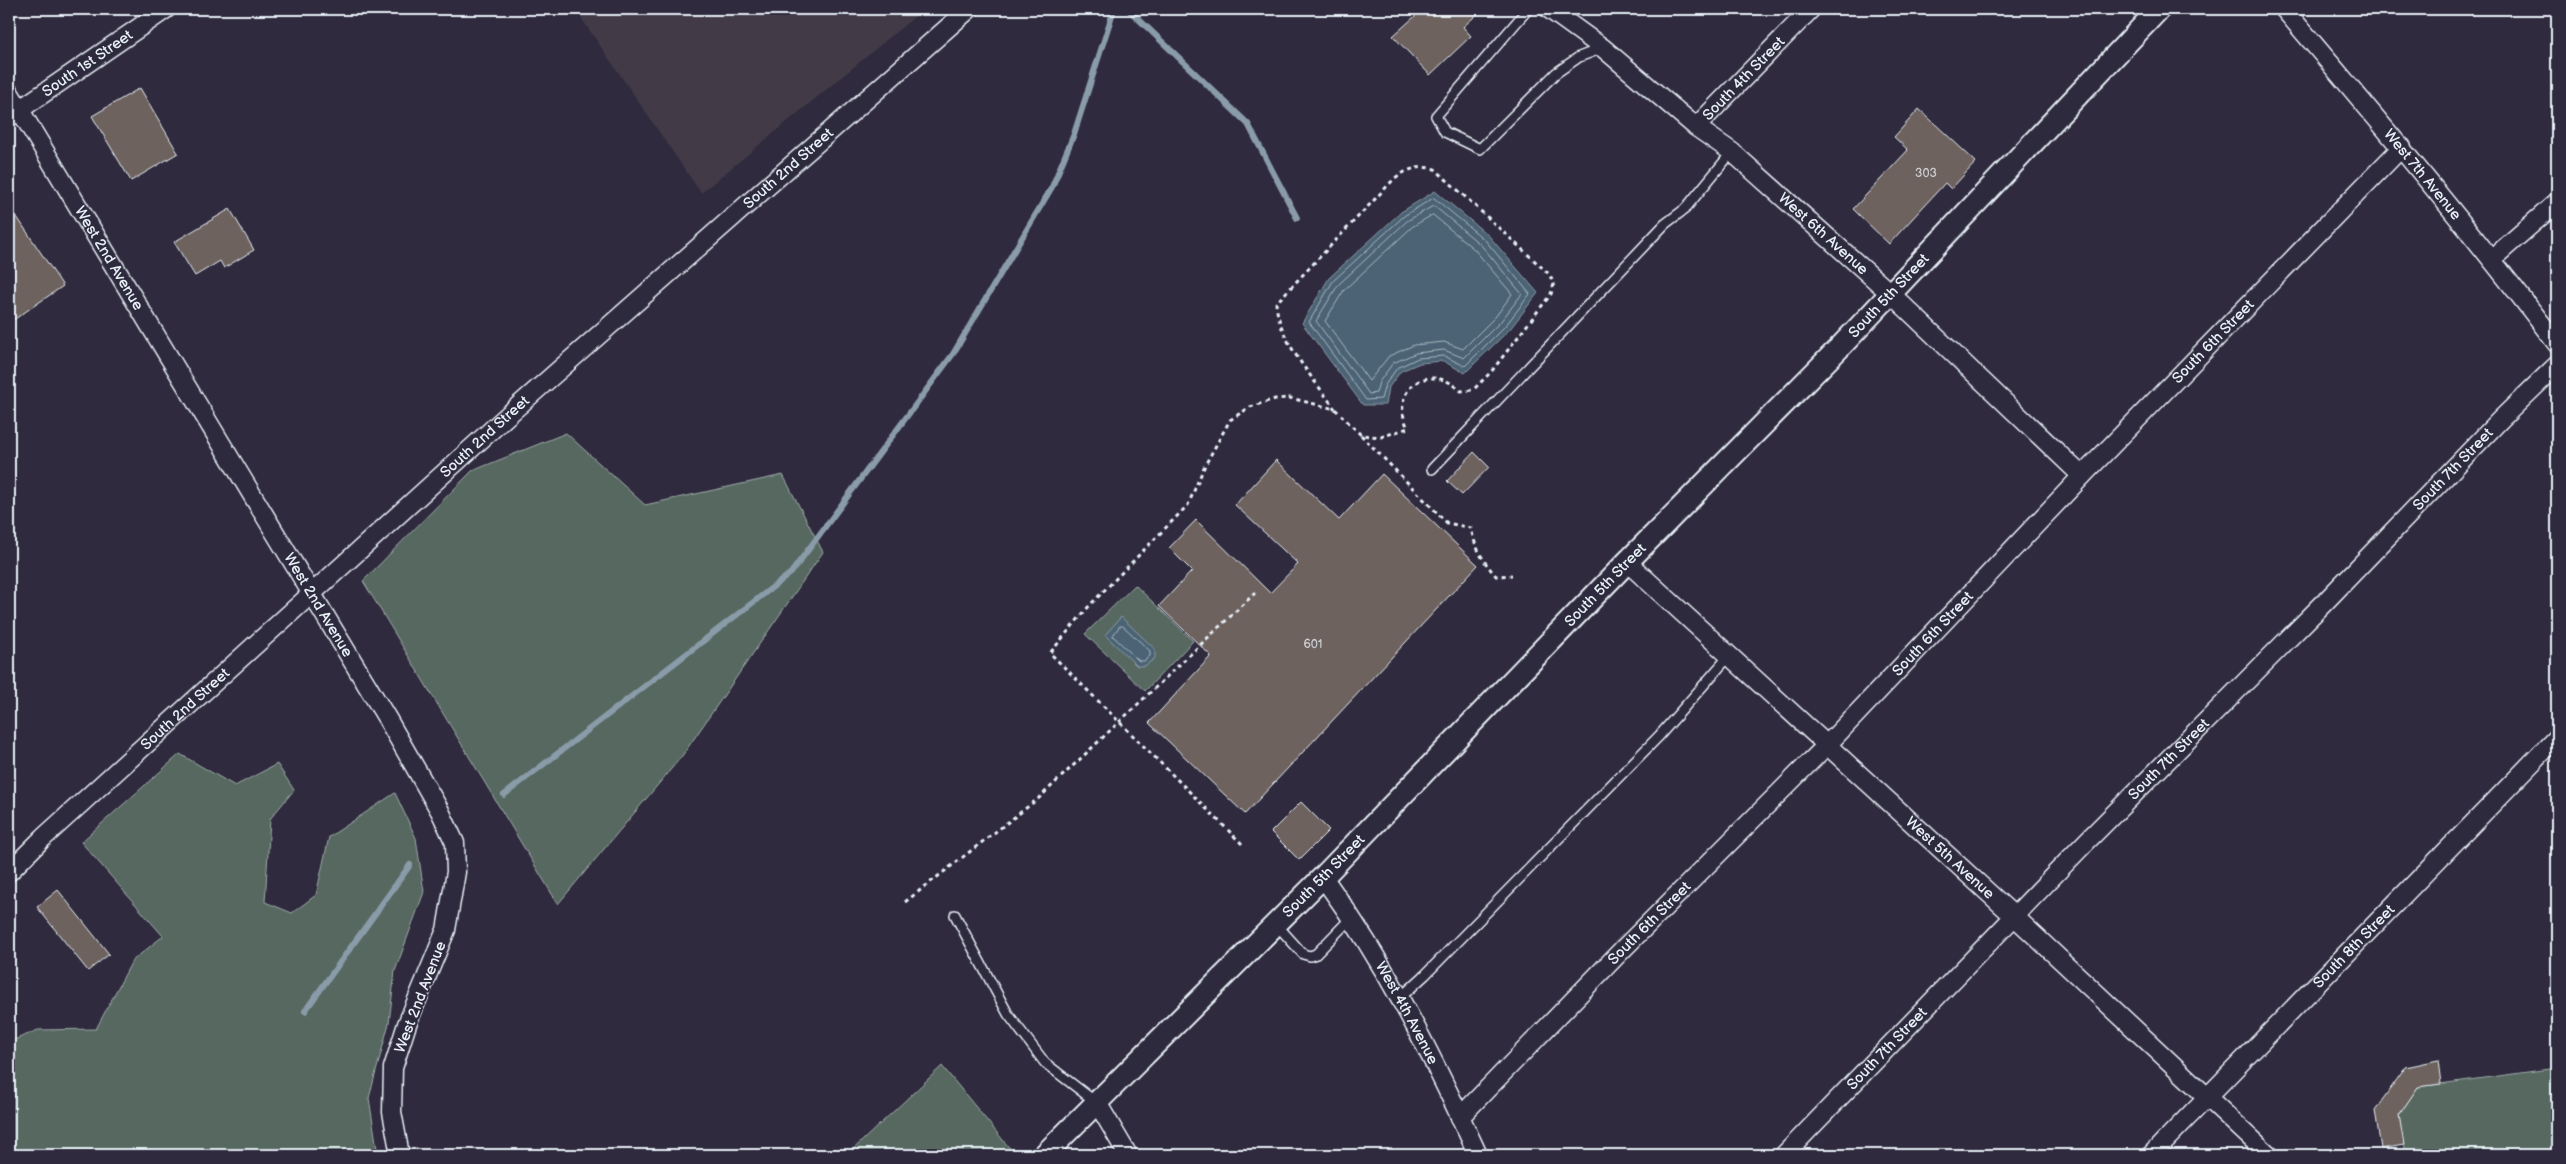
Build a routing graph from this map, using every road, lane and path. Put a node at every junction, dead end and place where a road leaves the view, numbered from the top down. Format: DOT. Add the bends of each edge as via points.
graph roads {
  1 [pos="166,9"];
  2 [pos="969,9"];
  3 [pos="1528,9"];
  4 [pos="1549,9"];
  5 [pos="1811,9"];
  6 [pos="2159,9"];
  7 [pos="2284,9"];
  8 [pos="1603,48"];
  9 [pos="9,92"];
  10 [pos="14,113"];
  11 [pos="1696,127"];
  12 [pos="2402,147"];
  13 [pos="1732,152"];
  14 [pos="2557,202"];
  15 [pos="2492,259"];
  16 [pos="1890,293"];
  17 [pos="2557,344"];
  18 [pos="2557,365"];
  19 [pos="1335,409"];
  20 [pos="1361,435"];
  21 [pos="1432,469"];
  22 [pos="2082,476"];
  23 [pos="1627,562"];
  24 [pos="1512,575"];
  25 [pos="1256,592"];
  26 [pos="312,593"];
  27 [pos="1730,655"];
  28 [pos="1121,722"];
  29 [pos="2557,737"];
  30 [pos="1826,745"];
  31 [pos="1242,844"];
  32 [pos="9,872"];
  33 [pos="1323,877"];
  34 [pos="905,902"];
  35 [pos="955,914"];
  36 [pos="1352,917"];
  37 [pos="2015,917"];
  38 [pos="1276,924"];
  39 [pos="1401,997"];
  40 [pos="2207,1097"];
  41 [pos="1098,1104"];
  42 [pos="1460,1117"];
  43 [pos="400,1155"];
  44 [pos="1044,1155"];
  45 [pos="1128,1155"];
  46 [pos="1478,1155"];
  47 [pos="1784,1155"];
  48 [pos="2151,1155"];
  49 [pos="2269,1155"];
  1 -- 10 [label="street, South 1st Street"];
  2 -- 26 [label="street, South 2nd Street"];
  3 -- 8 [label="lane" via="1436,116 1445,132 1480,149 1556,72 1579,57"];
  4 -- 8 [label="street, West 6th Avenue"];
  5 -- 11 [label="street, South 4th Street"];
  6 -- 16 [label="street, South 5th Street"];
  7 -- 12 [label="street, West 7th Avenue"];
  8 -- 11 [label="street, West 6th Avenue"];
  9 -- 10 [label="street, West 2nd Avenue"];
  10 -- 26 [label="street, West 2nd Avenue"];
  11 -- 13 [label="street, West 6th Avenue"];
  12 -- 15 [label="street, West 7th Avenue"];
  12 -- 22 [label="street, South 6th Street"];
  13 -- 16 [label="street, West 6th Avenue"];
  13 -- 21 [label="lane" via="1685,209 1665,224"];
  14 -- 15 [label="street"];
  15 -- 17 [label="street, West 7th Avenue"];
  16 -- 22 [label="street, West 6th Avenue"];
  16 -- 23 [label="street, South 5th Street"];
  18 -- 37 [label="street, South 7th Street"];
  19 -- 20 [label="path"];
  19 -- 20 [label="path" via="1287,339 1277,320 1276,303 1395,178 1407,169 1423,166 1435,169 1549,274 1554,284 1546,302 1492,372 1473,390 1461,391 1451,381 1437,376 1422,379 1410,387 1403,400 1401,416 1408,428 1381,437"];
  19 -- 28 [label="path" via="1290,398 1275,399 1230,420 1188,505 1090,605 1050,653"];
  20 -- 24 [label="path" via="1447,523 1471,528 1475,545 1496,576"];
  22 -- 30 [label="street, South 6th Street"];
  23 -- 27 [label="street, West 5th Avenue"];
  23 -- 33 [label="street, South 5th Street"];
  25 -- 28 [label="path"];
  26 -- 32 [label="street, South 2nd Street"];
  26 -- 43 [label="street, West 2nd Avenue" via="398,737 455,843 456,872 446,930 407,1024 393,1068 392,1112"];
  27 -- 30 [label="street, West 5th Avenue"];
  27 -- 39 [label="lane" via="1659,736"];
  28 -- 31 [label="path"];
  28 -- 34 [label="path" via="1039,798"];
  29 -- 40 [label="street, South 8th Street"];
  30 -- 37 [label="street, West 5th Avenue"];
  30 -- 42 [label="street, South 6th Street"];
  33 -- 36 [label="street, West 4th Avenue"];
  33 -- 38 [label="street, South 5th Street"];
  35 -- 41 [label="lane" via="1008,1014 1045,1063"];
  36 -- 38 [label="lane" via="1316,954 1310,956 1303,954"];
  36 -- 39 [label="street, West 4th Avenue"];
  37 -- 40 [label="street, West 5th Avenue"];
  37 -- 47 [label="street, South 7th Street"];
  38 -- 41 [label="street, South 5th Street"];
  39 -- 42 [label="street, West 4th Avenue"];
  40 -- 48 [label="street, South 8th Street"];
  40 -- 49 [label="street, West 5th Avenue"];
  41 -- 44 [label="street, South 5th Street"];
  41 -- 45 [label="street"];
  42 -- 46 [label="street, West 4th Avenue"];
}
